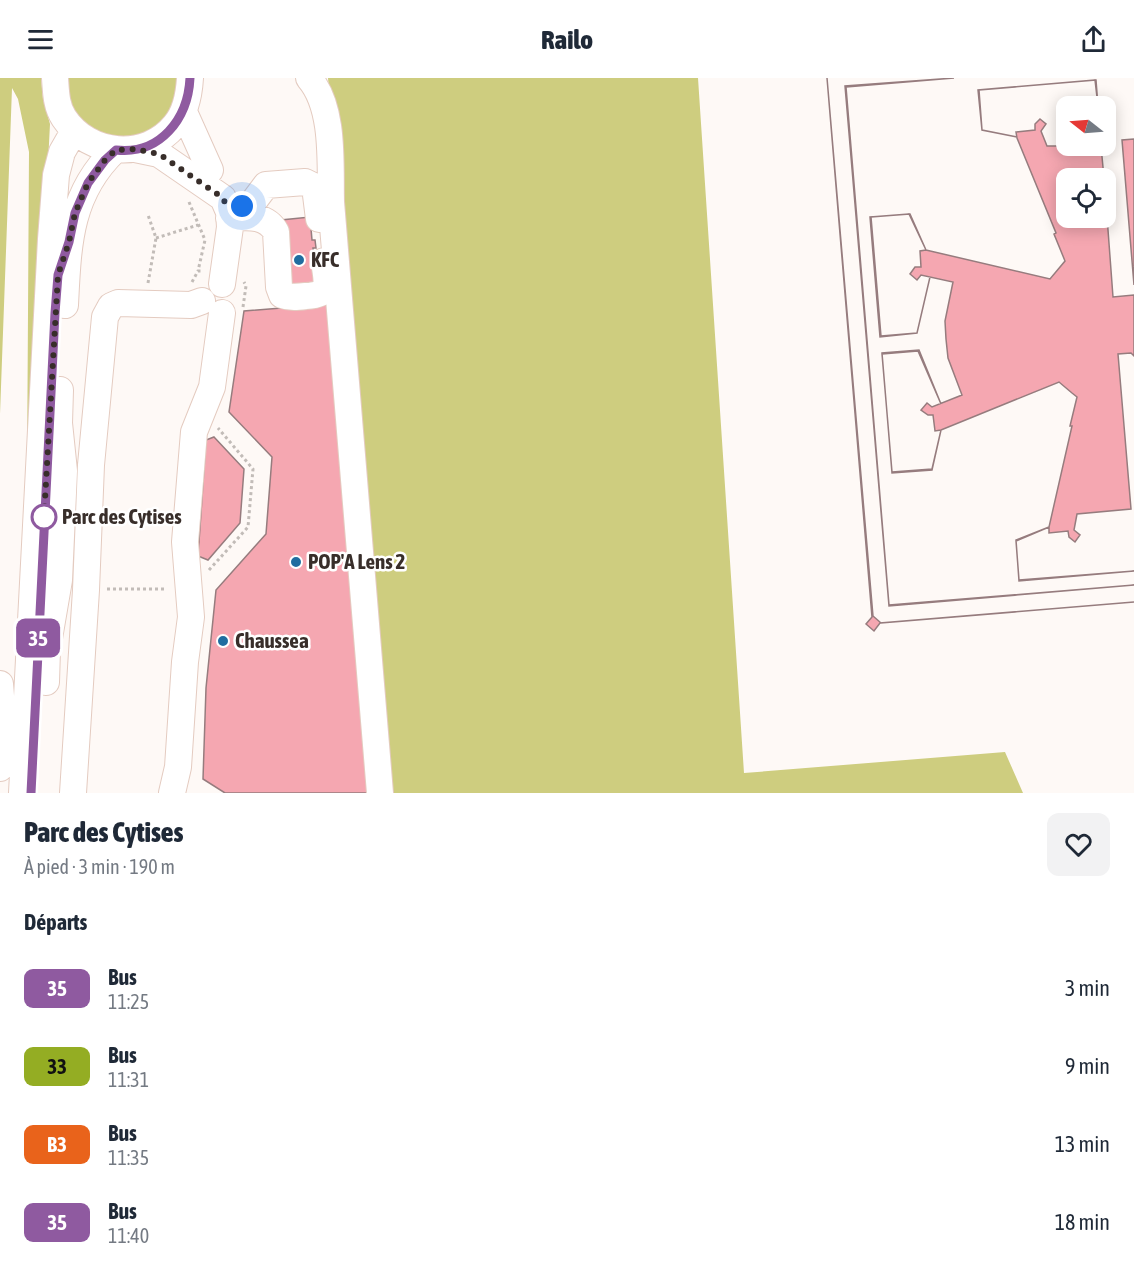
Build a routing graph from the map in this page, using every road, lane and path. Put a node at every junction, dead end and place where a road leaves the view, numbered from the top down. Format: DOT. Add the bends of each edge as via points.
graph roads {
  1 [pos="55,78"];
  2 [pos="309,78"];
  3 [pos="191,90"];
  4 [pos="74,131"];
  5 [pos="125,149"];
  6 [pos="210,170"];
  7 [pos="189,202"];
  8 [pos="226,208"];
  9 [pos="148,215"];
  10 [pos="198,225"];
  11 [pos="156,238"];
  12 [pos="69,242"];
  13 [pos="198,271"];
  14 [pos="232,281"];
  15 [pos="148,285"];
  16 [pos="220,309"];
  17 [pos="212,421"];
  18 [pos="209,570"];
  19 [pos="86,590"];
  20 [pos="188,590"];
  21 [pos="0,684"];
  22 [pos="15,720"];
  23 [pos="0,768"];
  24 [pos="22,793"];
  25 [pos="31,793"];
  26 [pos="40,793"];
  27 [pos="73,793"];
  28 [pos="172,793"];
  29 [pos="380,793"];
  1 -- 4 [label="street" via="56,99"];
  2 -- 29 [label="street" via="321,100 328,128"];
  3 -- 5 [label="street" via="175,125 164,136 150,145"];
  3 -- 6 [label="street"];
  4 -- 5 [label="street" via="103,147"];
  4 -- 22 [label="street" via="62,152 56,175"];
  5 -- 8 [label="street" via="159,154"];
  5 -- 12 [label="street" via="105,160 88,183 75,213"];
  7 -- 10 [label="path"];
  8 -- 8 [label="street" via="272,225 282,295 319,296 325,290 315,188 305,182 266,185 251,205"];
  8 -- 14 [label="street"];
  9 -- 11 [label="path"];
  10 -- 11 [label="path"];
  10 -- 13 [label="path" via="205,240"];
  11 -- 15 [label="path"];
  12 -- 25 [label="street" via="58,275 55,313"];
  12 -- 26 [label="street" via="59,423 64,471 59,569 47,650"];
  14 -- 16 [label="street" via="208,286 202,295"];
  14 -- 16 [label="path" via="246,286 245,306"];
  16 -- 19 [label="street" via="118,303 111,306 105,317 91,465"];
  16 -- 20 [label="street" via="212,387 194,432 185,542"];
  17 -- 18 [label="path" via="253,469 248,526"];
  19 -- 20 [label="path"];
  19 -- 27 [label="street"];
  20 -- 28 [label="street" via="191,617 178,767"];
  21 -- 22 [label="street"];
  22 -- 23 [label="street"];
  22 -- 24 [label="street"];
}
